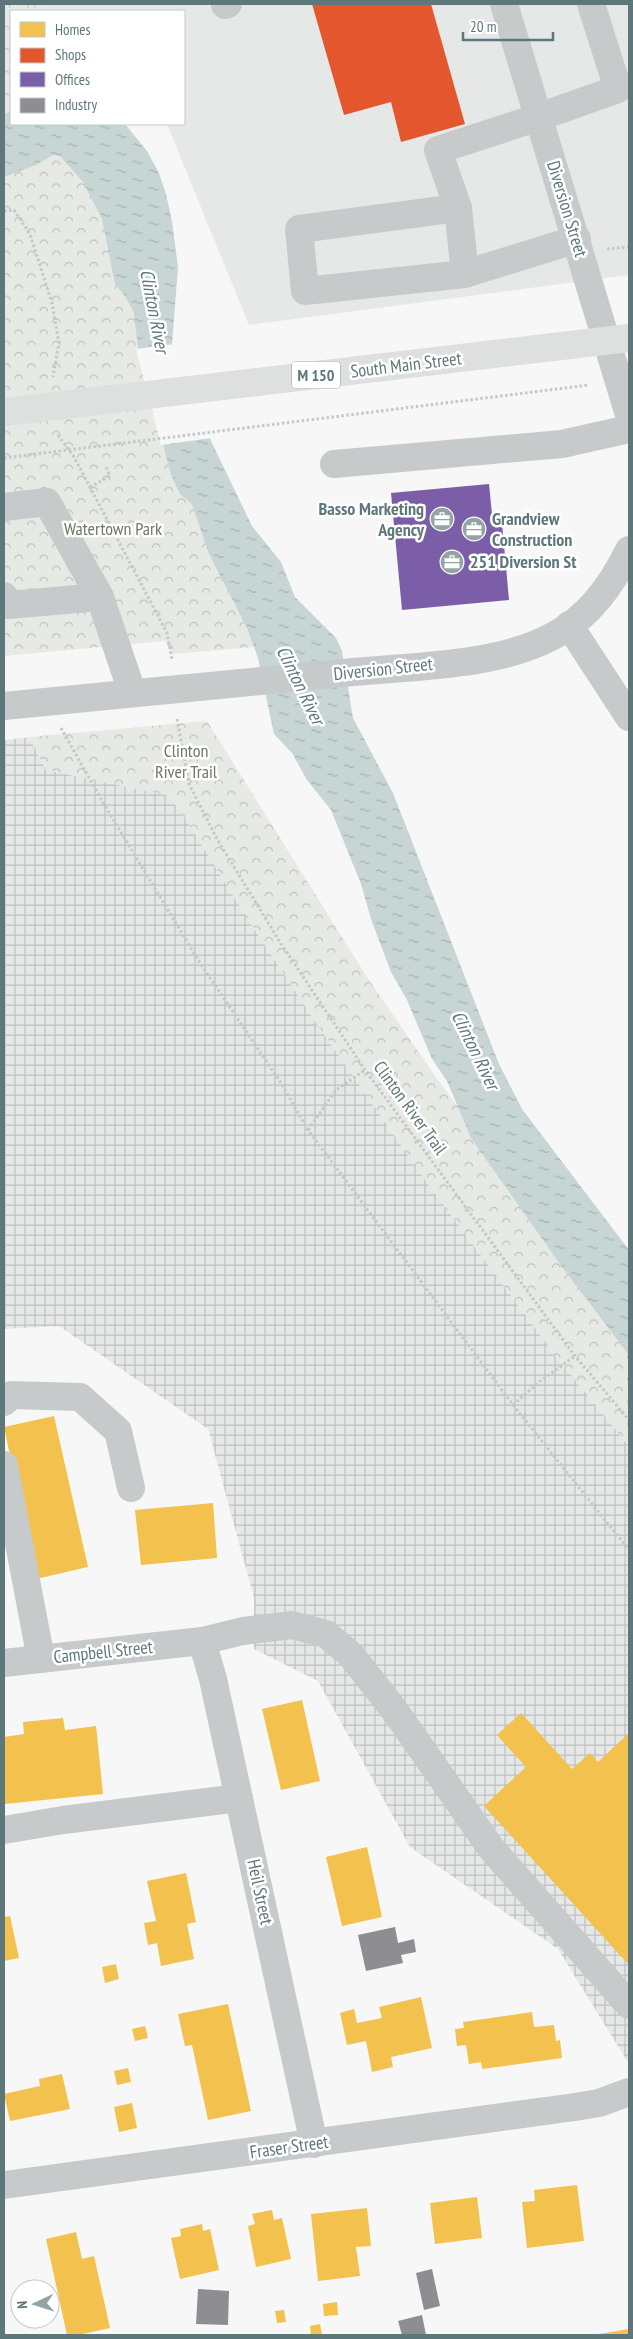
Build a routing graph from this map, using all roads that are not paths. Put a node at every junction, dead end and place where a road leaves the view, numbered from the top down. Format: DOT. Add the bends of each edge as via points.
graph roads {
  1 [pos="504,4"];
  2 [pos="591,4"];
  3 [pos="624,86"];
  4 [pos="539,117"];
  5 [pos="458,208"];
  6 [pos="577,239"];
  7 [pos="465,274"];
  8 [pos="629,338"];
  9 [pos="4,412"];
  10 [pos="629,415"];
  11 [pos="629,429"];
  12 [pos="334,464"];
  13 [pos="4,507"];
  14 [pos="629,550"];
  15 [pos="4,596"];
  16 [pos="100,597"];
  17 [pos="569,625"];
  18 [pos="132,692"];
  19 [pos="4,706"];
  20 [pos="629,717"];
  21 [pos="4,1402"];
  22 [pos="4,1466"];
  23 [pos="131,1488"];
  24 [pos="202,1641"];
  25 [pos="42,1659"];
  26 [pos="4,1663"];
  27 [pos="239,1798"];
  28 [pos="4,1830"];
  29 [pos="629,2005"];
  30 [pos="629,2092"];
  31 [pos="314,2144"];
  32 [pos="4,2186"];
  1 -- 4 [label="street, Diversion Street"];
  2 -- 3 [label="street"];
  3 -- 4 [label="street"];
  4 -- 5 [label="street" via="438,150"];
  4 -- 6 [label="street, Diversion Street"];
  5 -- 7 [label="street"];
  5 -- 7 [label="street" via="298,229 305,292"];
  6 -- 7 [label="street"];
  6 -- 10 [label="street, Diversion Street"];
  8 -- 9 [label="main road, South Main Street / M 150"];
  11 -- 12 [label="street" via="562,444"];
  13 -- 16 [label="street" via="47,502"];
  14 -- 17 [label="street, Diversion Street" via="603,596"];
  15 -- 16 [label="street" via="8,605"];
  16 -- 18 [label="street"];
  17 -- 18 [label="street, Diversion Street" via="546,639 498,656"];
  17 -- 20 [label="street"];
  18 -- 19 [label="street, Diversion Street"];
  21 -- 23 [label="street" via="11,1395 80,1397 118,1431"];
  22 -- 25 [label="street"];
  24 -- 25 [label="street, Campbell Street"];
  24 -- 27 [label="street, Heil Street"];
  24 -- 29 [label="street, Campbell Street" via="292,1624 326,1634 351,1655 492,1848"];
  25 -- 26 [label="street, Campbell Street"];
  27 -- 28 [label="street"];
  27 -- 31 [label="street, Heil Street"];
  30 -- 31 [label="street, Fraser Street" via="600,2103"];
  31 -- 32 [label="street, Fraser Street"];
}
